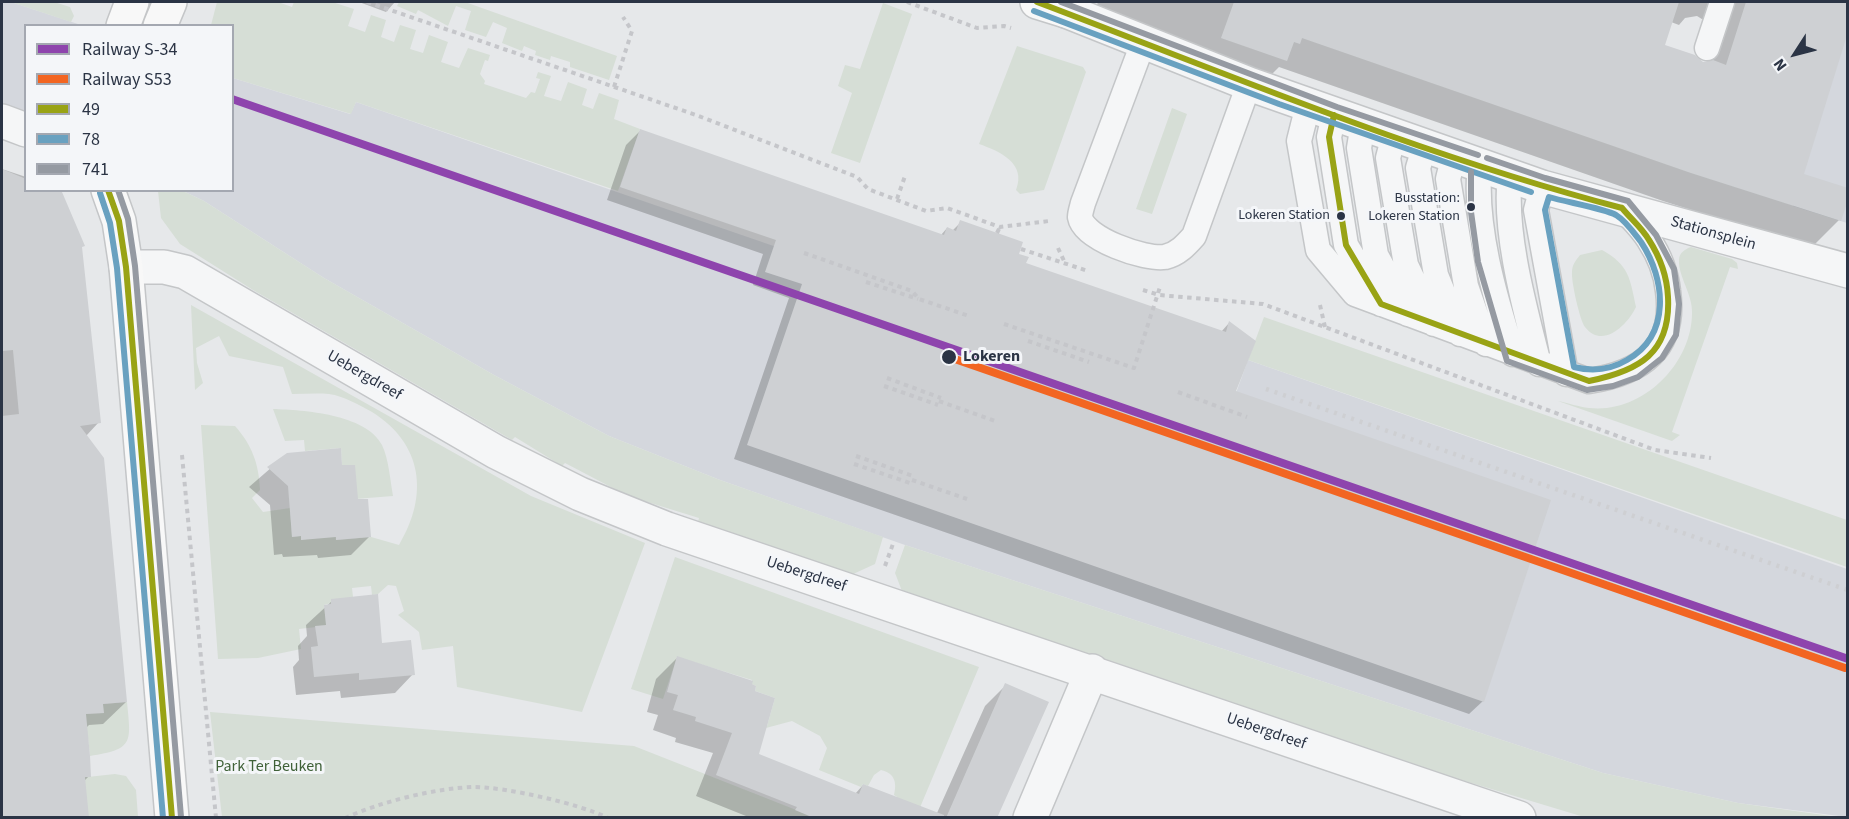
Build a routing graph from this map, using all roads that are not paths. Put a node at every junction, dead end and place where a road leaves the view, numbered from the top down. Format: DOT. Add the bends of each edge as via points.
graph roads {
  1 [pos="132,2"];
  2 [pos="170,2"];
  3 [pos="1722,2"];
  4 [pos="1057,5"];
  5 [pos="124,24"];
  6 [pos="161,24"];
  7 [pos="1143,43"];
  8 [pos="1707,48"];
  9 [pos="1249,84"];
  10 [pos="1335,115"];
  11 [pos="2,121"];
  12 [pos="24,129"];
  13 [pos="1394,135"];
  14 [pos="1453,155"];
  15 [pos="1510,175"];
  16 [pos="1542,186"];
  17 [pos="109,192"];
  18 [pos="1622,208"];
  19 [pos="126,267"];
  20 [pos="1848,271"];
  21 [pos="1382,304"];
  22 [pos="1408,314"];
  23 [pos="1434,324"];
  24 [pos="1460,334"];
  25 [pos="1486,344"];
  26 [pos="1513,354"];
  27 [pos="1539,364"];
  28 [pos="1566,374"];
  29 [pos="1092,671"];
  30 [pos="172,818"];
  31 [pos="1030,818"];
  32 [pos="1519,818"];
  1 -- 5 [label="street"];
  2 -- 6 [label="street"];
  3 -- 8 [label="lane"];
  4 -- 7 [label="street, Stationsplein"];
  7 -- 9 [label="street, Stationsplein"];
  7 -- 9 [label="lane" via="1083,203 1080,217 1098,239 1150,257 1165,257 1179,251 1194,236"];
  9 -- 10 [label="street, Stationsplein"];
  10 -- 13 [label="street, Stationsplein"];
  10 -- 21 [label="lane" via="1329,137 1346,245"];
  10 -- 21 [label="lane" via="1299,141 1318,250 1355,294"];
  10 -- 22 [label="lane" via="1359,148 1376,255"];
  11 -- 12 [label="street"];
  13 -- 14 [label="street, Stationsplein"];
  13 -- 23 [label="lane" via="1388,158 1406,265"];
  14 -- 15 [label="street, Stationsplein"];
  14 -- 24 [label="lane" via="1418,168 1436,275"];
  14 -- 25 [label="lane" via="1448,179 1466,286"];
  14 -- 26 [label="lane" via="1477,189 1495,296"];
  15 -- 16 [label="street, Stationsplein"];
  15 -- 27 [label="lane" via="1508,208 1524,306"];
  16 -- 18 [label="street, Stationsplein"];
  16 -- 28 [label="lane" via="1536,210"];
  17 -- 19 [label="street" via="119,221"];
  18 -- 20 [label="street, Stationsplein"];
  18 -- 28 [label="lane" via="1649,240 1666,273 1670,305 1667,332 1655,352 1633,369 1588,381"];
  19 -- 29 [label="street, Uebergdreef" via="164,267 184,272 496,452 580,494 667,529"];
  19 -- 30 [label="street"];
  21 -- 22 [label="lane"];
  22 -- 23 [label="lane"];
  23 -- 24 [label="lane"];
  24 -- 25 [label="lane"];
  25 -- 26 [label="lane"];
  26 -- 27 [label="lane"];
  27 -- 28 [label="lane"];
  29 -- 31 [label="street"];
  29 -- 32 [label="street, Uebergdreef"];
}
